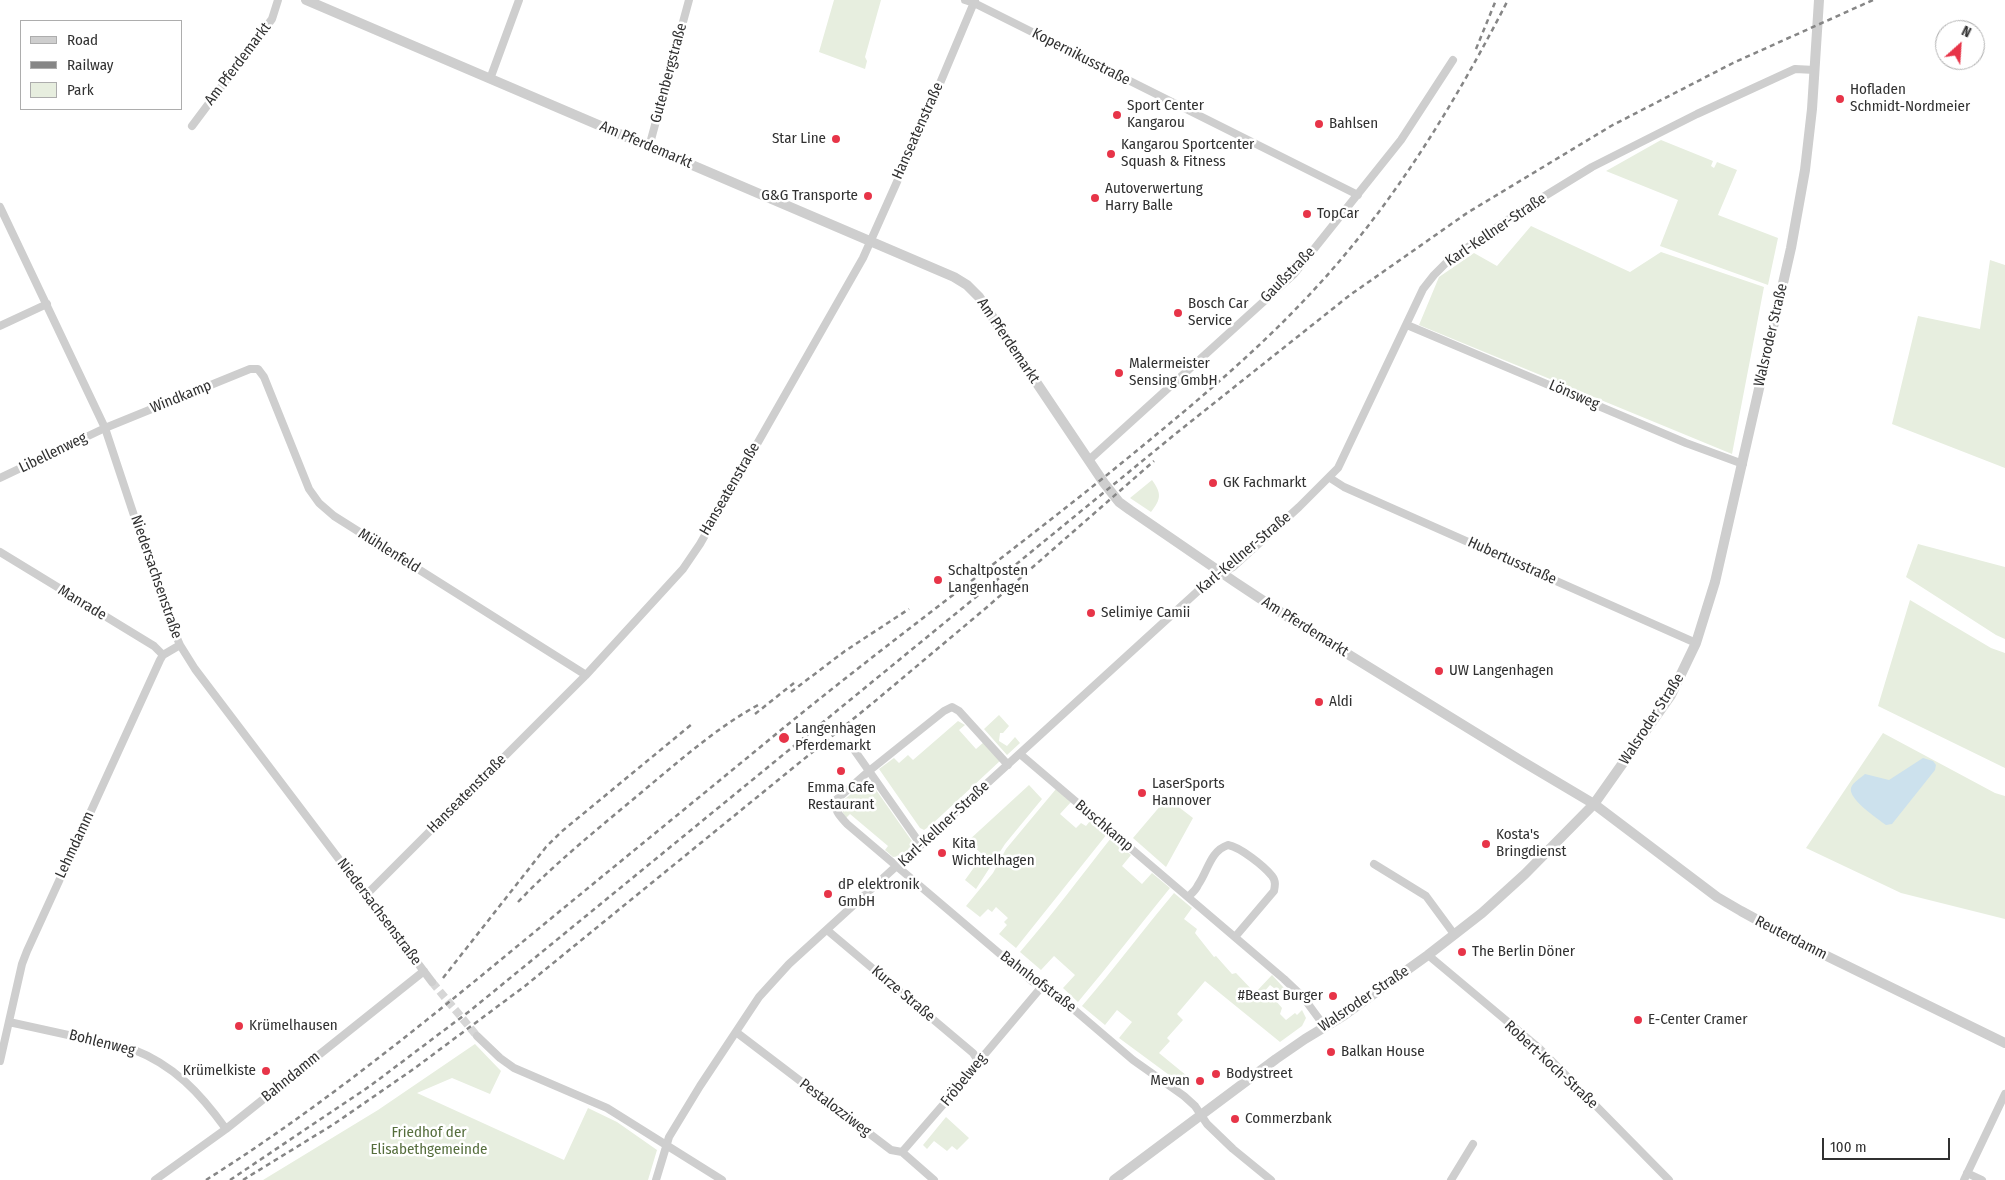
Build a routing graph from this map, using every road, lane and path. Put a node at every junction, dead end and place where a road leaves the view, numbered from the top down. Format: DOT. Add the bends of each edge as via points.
graph roads {
  1 [pos="278,0"];
  2 [pos="306,0"];
  3 [pos="519,0"];
  4 [pos="689,0"];
  5 [pos="965,0"];
  6 [pos="1819,0"];
  7 [pos="974,1"];
  8 [pos="1453,60"];
  9 [pos="1815,70"];
  10 [pos="490,79"];
  11 [pos="192,126"];
  12 [pos="649,147"];
  13 [pos="1358,195"];
  14 [pos="0,207"];
  15 [pos="870,242"];
  16 [pos="47,304"];
  17 [pos="1407,325"];
  18 [pos="0,326"];
  19 [pos="258,369"];
  20 [pos="105,428"];
  21 [pos="1089,460"];
  22 [pos="1743,464"];
  23 [pos="0,478"];
  24 [pos="1330,478"];
  25 [pos="0,552"];
  26 [pos="1221,573"];
  27 [pos="1696,643"];
  28 [pos="180,645"];
  29 [pos="163,655"];
  30 [pos="586,675"];
  31 [pos="850,744"];
  32 [pos="1020,754"];
  33 [pos="1008,765"];
  34 [pos="869,771"];
  35 [pos="1594,804"];
  36 [pos="921,845"];
  37 [pos="1374,864"];
  38 [pos="898,866"];
  39 [pos="366,895"];
  40 [pos="1188,898"];
  41 [pos="827,930"];
  42 [pos="1454,934"];
  43 [pos="1235,937"];
  44 [pos="1428,955"];
  45 [pos="424,971"];
  46 [pos="432,982"];
  47 [pos="1044,984"];
  48 [pos="9,1022"];
  49 [pos="1324,1027"];
  50 [pos="736,1032"];
  51 [pos="477,1036"];
  52 [pos="2005,1043"];
  53 [pos="977,1059"];
  54 [pos="0,1061"];
  55 [pos="2005,1094"];
  56 [pos="1201,1116"];
  57 [pos="226,1129"];
  58 [pos="667,1144"];
  59 [pos="1473,1144"];
  60 [pos="902,1152"];
  61 [pos="1965,1177"];
  62 [pos="1266,1178"];
  63 [pos="155,1180"];
  64 [pos="656,1180"];
  65 [pos="722,1180"];
  66 [pos="934,1180"];
  67 [pos="1114,1180"];
  68 [pos="1451,1180"];
  69 [pos="1669,1180"];
  70 [pos="1982,1180"];
  1 -- 11 [label="street, Am Pferdemarkt" via="272,19"];
  2 -- 10 [label="street, Am Pferdemarkt"];
  3 -- 10 [label="street"];
  4 -- 12 [label="street, Gutenbergstraße"];
  5 -- 7 [label="street, Kopernikusstraße"];
  6 -- 9 [label="street, Walsroder Straße"];
  7 -- 13 [label="street, Kopernikusstraße"];
  7 -- 15 [label="street, Hanseatenstraße"];
  8 -- 13 [label="street, Gaußstraße" via="1401,140"];
  9 -- 17 [label="street, Karl-Kellner-Straße" via="1795,69 1697,114 1592,168 1522,210 1449,260 1424,289"];
  9 -- 22 [label="street, Walsroder Straße" via="1808,151 1798,209"];
  10 -- 12 [label="street, Am Pferdemarkt"];
  12 -- 15 [label="street, Am Pferdemarkt"];
  13 -- 21 [label="street, Gaußstraße" via="1294,274"];
  14 -- 16 [label="street, Niedersachsenstraße"];
  15 -- 21 [label="street, Am Pferdemarkt" via="954,277 973,291"];
  15 -- 30 [label="street, Hanseatenstraße" via="700,544 672,582"];
  16 -- 18 [label="street"];
  16 -- 20 [label="street, Niedersachsenstraße"];
  17 -- 22 [label="street, Lönsweg"];
  17 -- 24 [label="street, Karl-Kellner-Straße" via="1338,468"];
  19 -- 20 [label="street, Windkamp" via="250,369"];
  19 -- 30 [label="street, Mühlenfeld" via="319,503 334,516"];
  20 -- 23 [label="street, Libellenweg"];
  20 -- 28 [label="street, Niedersachsenstraße"];
  21 -- 26 [label="street, Am Pferdemarkt" via="1119,502"];
  22 -- 27 [label="street, Walsroder Straße" via="1715,582"];
  24 -- 26 [label="street, Karl-Kellner-Straße"];
  24 -- 27 [label="street, Hubertusstraße"];
  25 -- 29 [label="street, Manrade" via="154,646"];
  26 -- 32 [label="street, Karl-Kellner-Straße" via="1207,582"];
  26 -- 35 [label="street, Am Pferdemarkt"];
  27 -- 35 [label="street, Walsroder Straße" via="1671,695"];
  28 -- 29 [label="street"];
  28 -- 39 [label="street, Niedersachsenstraße"];
  29 -- 48 [label="street, Lehmdamm" via="26,952"];
  30 -- 39 [label="street, Hanseatenstraße"];
  31 -- 34 [label="street"];
  32 -- 33 [label="street, Karl-Kellner-Straße"];
  32 -- 40 [label="street, Buschkamp"];
  33 -- 34 [label="street" via="952,707"];
  33 -- 36 [label="street, Karl-Kellner-Straße"];
  34 -- 36 [label="street"];
  34 -- 38 [label="street, Bahnhofstraße" via="839,796 834,805 847,824"];
  35 -- 42 [label="street, Walsroder Straße" via="1526,874"];
  35 -- 52 [label="street, Reuterdamm" via="1741,912"];
  36 -- 38 [label="street, Karl-Kellner-Straße"];
  37 -- 42 [label="street" via="1426,896"];
  38 -- 41 [label="street, Karl-Kellner-Straße"];
  38 -- 47 [label="street, Bahnhofstraße" via="1033,982"];
  39 -- 45 [label="street, Niedersachsenstraße"];
  40 -- 43 [label="street, Buschkamp"];
  40 -- 43 [label="street" via="1220,847 1228,844 1243,850 1273,877 1275,884 1274,892"];
  41 -- 50 [label="street, Karl-Kellner-Straße" via="774,980"];
  41 -- 53 [label="street, Kurze Straße"];
  42 -- 44 [label="street, Walsroder Straße"];
  43 -- 49 [label="street, Buschkamp" via="1303,997"];
  44 -- 49 [label="street, Walsroder Straße"];
  44 -- 69 [label="street, Robert-Koch-Straße" via="1538,1048"];
  45 -- 46 [label="street, Niedersachsenstraße"];
  45 -- 57 [label="street, Bahndamm"];
  47 -- 53 [label="street, Fröbelweg"];
  47 -- 56 [label="street, Bahnhofstraße" via="1139,1065 1184,1096"];
  48 -- 54 [label="street, Lehmdamm"];
  48 -- 57 [label="street, Bohlenweg" via="142,1053 187,1082"];
  49 -- 56 [label="street, Walsroder Straße"];
  50 -- 58 [label="street, Karl-Kellner-Straße"];
  50 -- 60 [label="street, Pestalozziweg" via="891,1150"];
  51 -- 58 [label="street" via="514,1068 607,1108"];
  53 -- 60 [label="street, Fröbelweg" via="975,1068"];
  55 -- 61 [label="street"];
  56 -- 62 [label="street, Bahnhofstraße"];
  56 -- 67 [label="street, Walsroder Straße"];
  57 -- 63 [label="street, Bahndamm"];
  58 -- 64 [label="street, Karl-Kellner-Straße"];
  58 -- 65 [label="street"];
  59 -- 68 [label="street"];
  60 -- 66 [label="street, Pestalozziweg"];
  61 -- 70 [label="street"];
}
